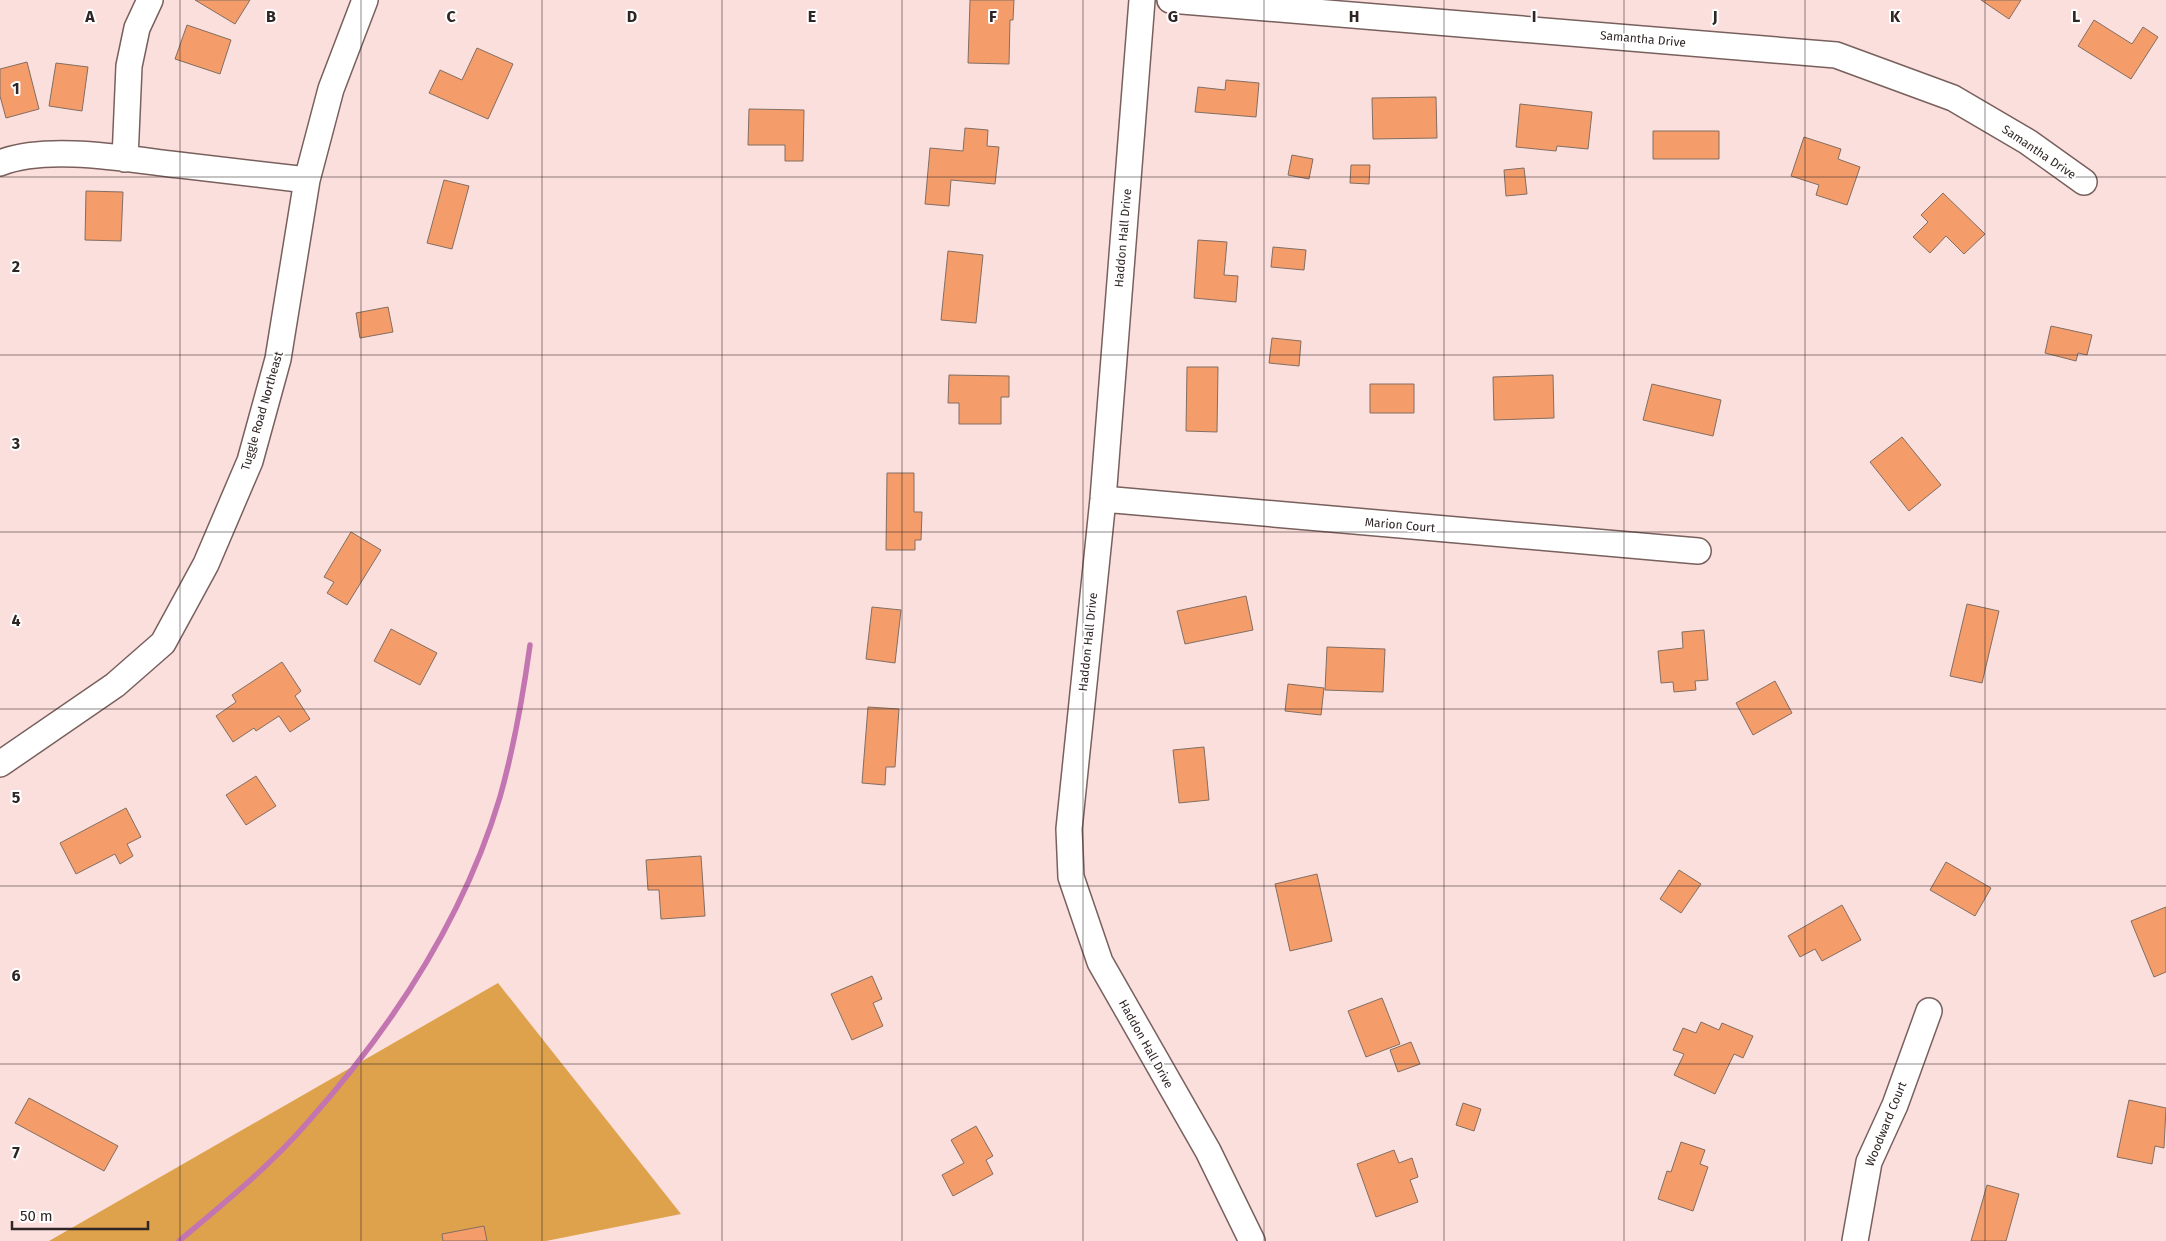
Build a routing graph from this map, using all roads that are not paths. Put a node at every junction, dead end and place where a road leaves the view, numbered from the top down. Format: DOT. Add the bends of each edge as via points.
graph roads {
  1 [pos="150,0"];
  2 [pos="366,0"];
  3 [pos="1142,0"];
  4 [pos="1170,0"];
  5 [pos="125,158"];
  6 [pos="0,163"];
  7 [pos="307,180"];
  8 [pos="2084,182"];
  9 [pos="1103,499"];
  10 [pos="1698,551"];
  11 [pos="0,764"];
  12 [pos="1929,1011"];
  13 [pos="1252,1241"];
  14 [pos="1855,1241"];
  1 -- 5 [label="street" via="137,28 129,66"];
  2 -- 7 [label="street, Tuggle Road Northeast" via="331,89"];
  3 -- 9 [label="street, Haddon Hall Drive"];
  4 -- 8 [label="street, Samantha Drive" via="1836,55 1953,98 2028,142"];
  5 -- 6 [label="street" via="47,154"];
  5 -- 7 [label="street"];
  7 -- 11 [label="street, Tuggle Road Northeast" via="278,359 250,461 206,564 163,643 115,685"];
  9 -- 10 [label="street, Marion Court"];
  9 -- 13 [label="street, Haddon Hall Drive" via="1069,829 1071,877 1100,962 1208,1151"];
  12 -- 14 [label="street, Woodward Court" via="1895,1105 1869,1162"];
}
